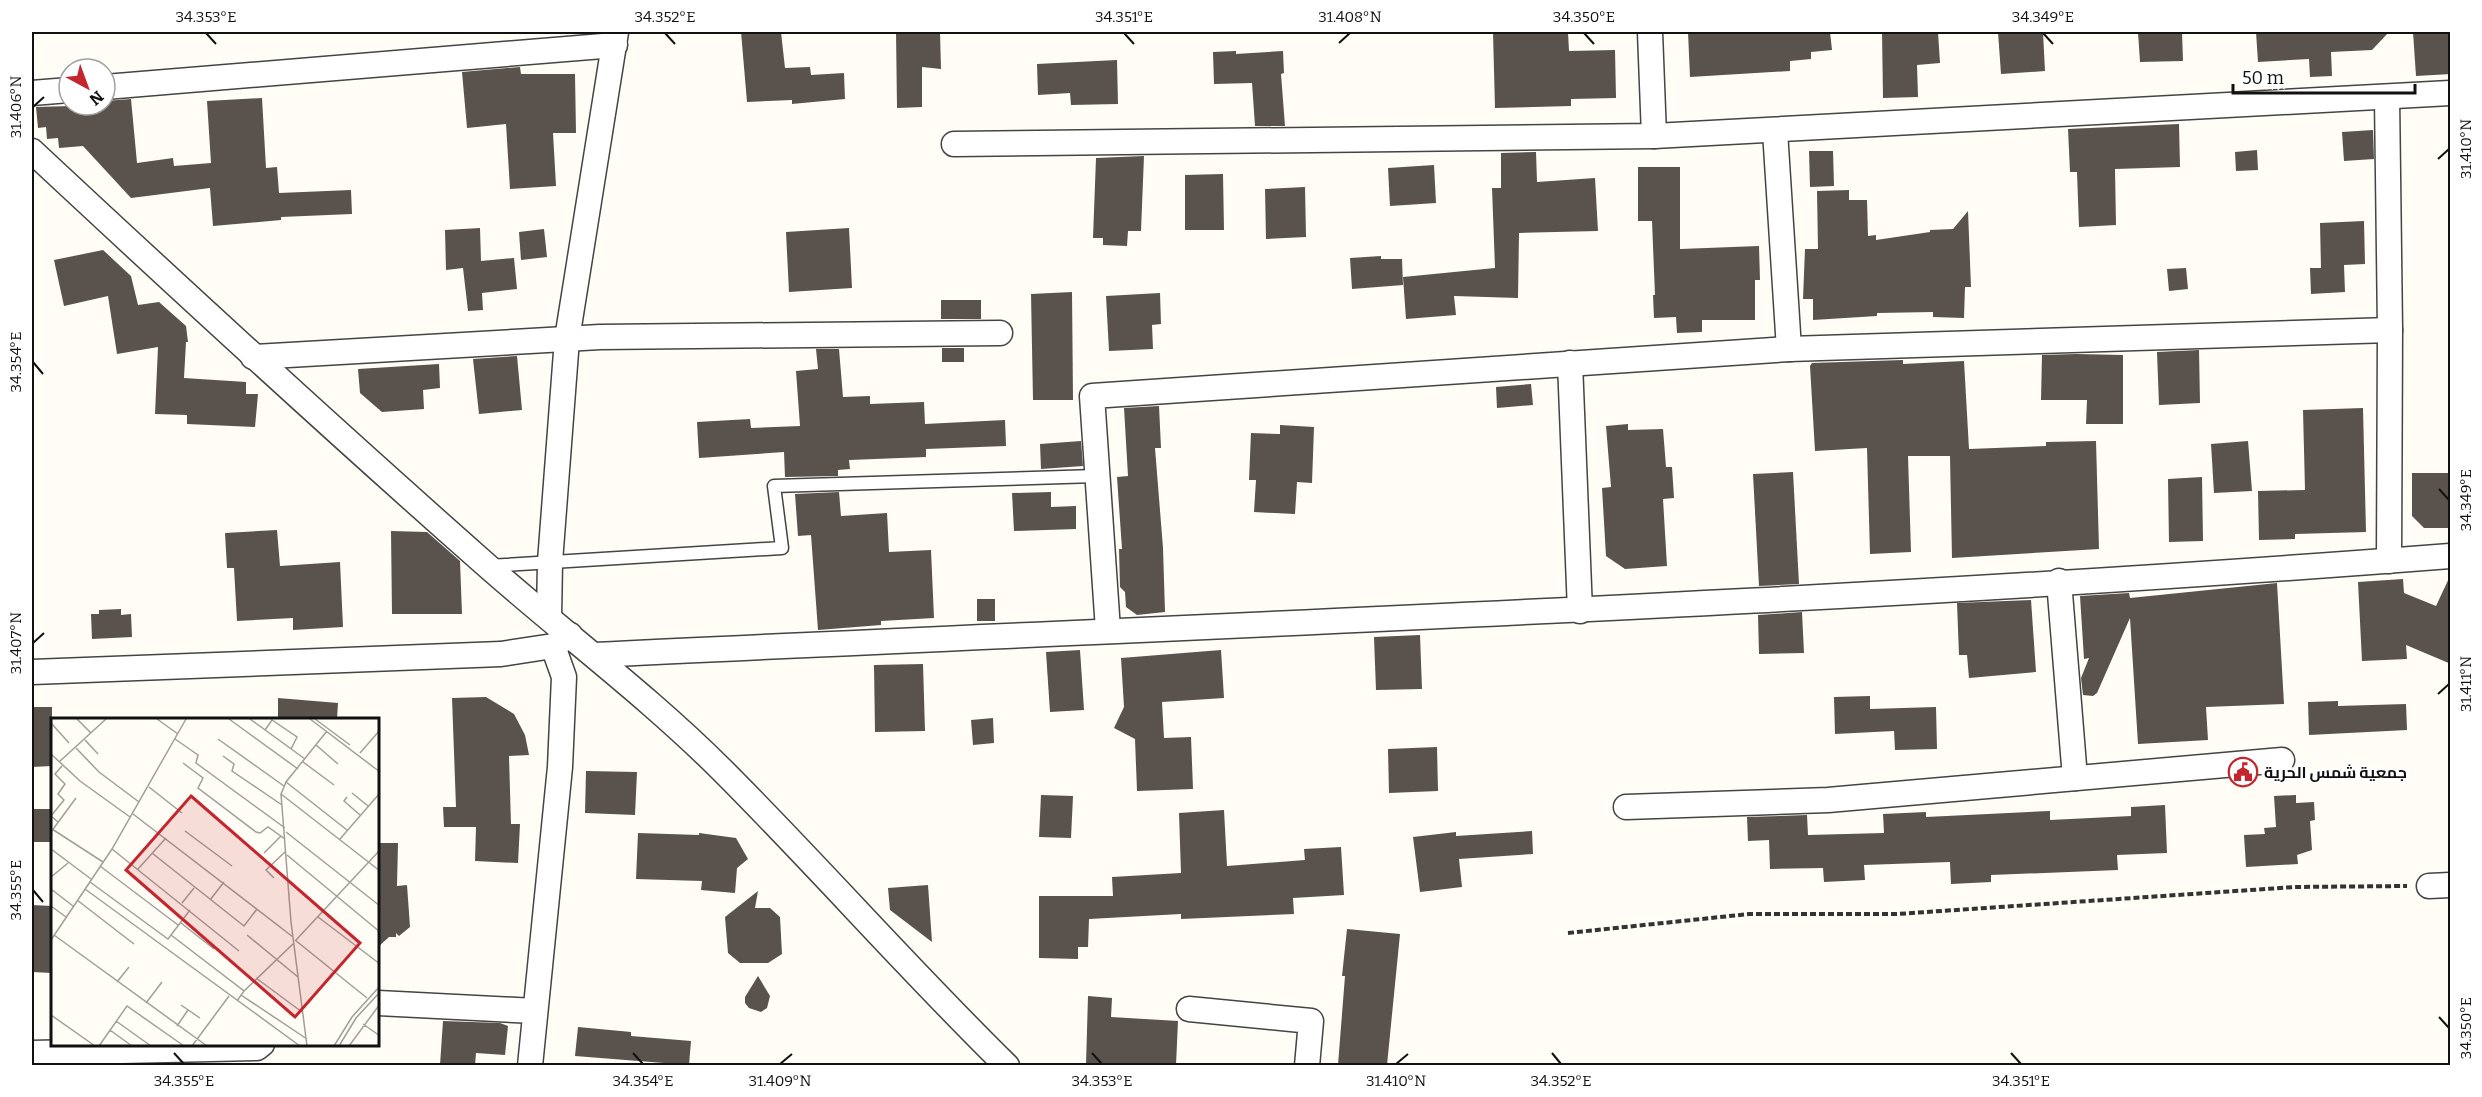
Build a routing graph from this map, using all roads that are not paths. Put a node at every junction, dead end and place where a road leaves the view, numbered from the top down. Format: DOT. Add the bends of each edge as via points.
graph roads {
  1 [pos="1650,32"];
  2 [pos="616,38"];
  3 [pos="117,86"];
  4 [pos="57,91"];
  5 [pos="32,93"];
  6 [pos="2451,93"];
  7 [pos="2386,97"];
  8 [pos="1775,131"];
  9 [pos="1654,136"];
  10 [pos="954,144"];
  11 [pos="32,151"];
  12 [pos="2390,330"];
  13 [pos="1000,333"];
  14 [pos="567,339"];
  15 [pos="1789,349"];
  16 [pos="253,357"];
  17 [pos="1570,363"];
  18 [pos="1096,476"];
  19 [pos="2451,556"];
  20 [pos="2389,561"];
  21 [pos="550,562"];
  22 [pos="487,566"];
  23 [pos="2059,581"];
  24 [pos="1580,611"];
  25 [pos="549,618"];
  26 [pos="1108,630"];
  27 [pos="561,641"];
  28 [pos="594,655"];
  29 [pos="32,672"];
  30 [pos="2282,760"];
  31 [pos="2075,778"];
  32 [pos="1626,807"];
  33 [pos="380,1003"];
  34 [pos="1188,1009"];
  35 [pos="535,1011"];
  36 [pos="260,1046"];
  37 [pos="32,1053"];
  38 [pos="530,1065"];
  39 [pos="1007,1065"];
  40 [pos="1307,1065"];
  1 -- 9 [label="street"];
  2 -- 3 [label="street"];
  2 -- 14 [label="street"];
  4 -- 5 [label="street"];
  6 -- 7 [label="street"];
  7 -- 8 [label="street"];
  7 -- 12 [label="street"];
  8 -- 9 [label="street"];
  8 -- 15 [label="street"];
  9 -- 10 [label="street"];
  11 -- 16 [label="street"];
  12 -- 15 [label="street"];
  12 -- 20 [label="street"];
  13 -- 14 [label="street"];
  14 -- 16 [label="street"];
  14 -- 21 [label="street"];
  15 -- 17 [label="street"];
  16 -- 22 [label="street"];
  17 -- 18 [label="street" via="1092,396"];
  17 -- 24 [label="street"];
  18 -- 21 [label="lane" via="774,486 782,548"];
  18 -- 26 [label="street"];
  19 -- 20 [label="street"];
  20 -- 23 [label="street"];
  21 -- 22 [label="lane"];
  21 -- 25 [label="street"];
  22 -- 25 [label="street"];
  23 -- 24 [label="street"];
  23 -- 31 [label="street"];
  24 -- 26 [label="street"];
  25 -- 27 [label="street"];
  26 -- 28 [label="street"];
  27 -- 28 [label="street"];
  27 -- 29 [label="street" via="490,654"];
  27 -- 35 [label="street" via="564,677 560,767"];
  28 -- 39 [label="street" via="721,769 935,995"];
  30 -- 31 [label="street"];
  31 -- 32 [label="street" via="1828,800"];
  33 -- 35 [label="street"];
  34 -- 40 [label="street" via="1311,1021"];
  35 -- 38 [label="street"];
  36 -- 37 [label="street"];
}
